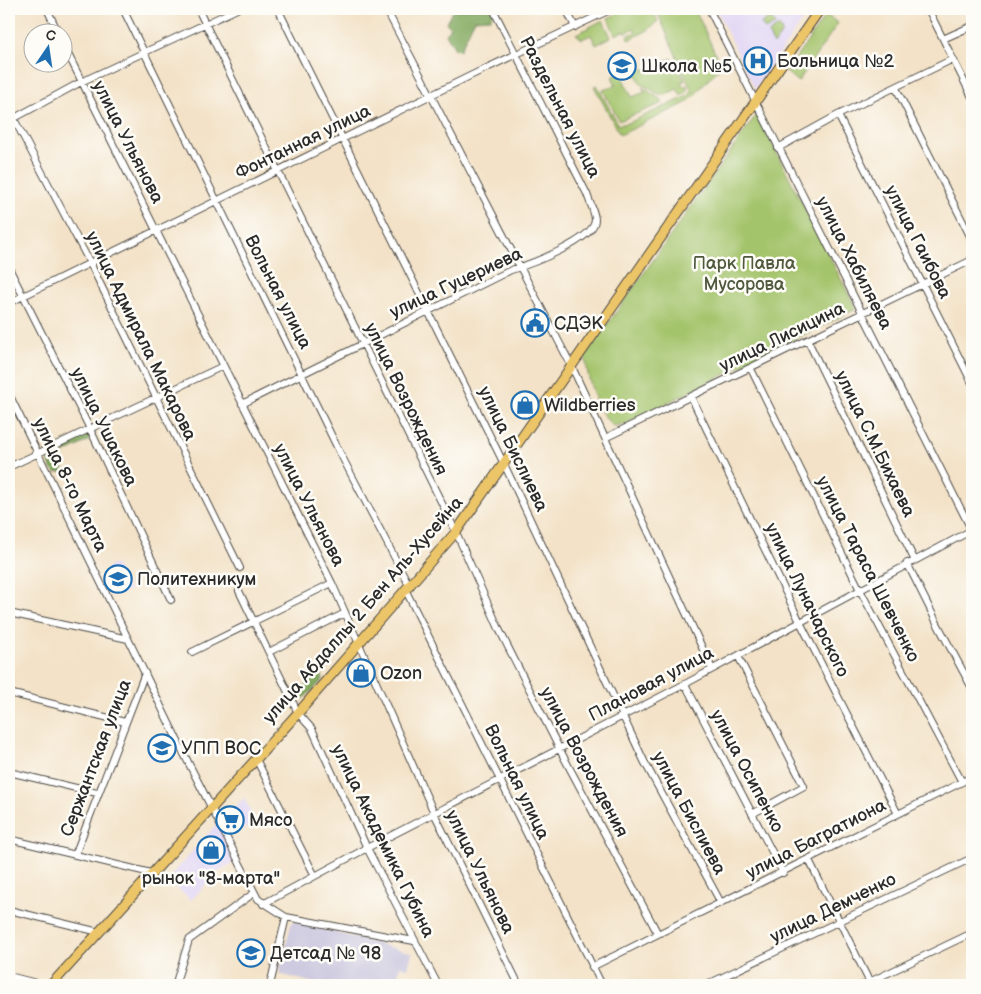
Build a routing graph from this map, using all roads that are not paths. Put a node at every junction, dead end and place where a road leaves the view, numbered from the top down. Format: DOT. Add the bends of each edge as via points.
graph roads {
  1 [pos="47,9"];
  2 [pos="123,9"];
  3 [pos="198,9"];
  4 [pos="237,9"];
  5 [pos="278,9"];
  6 [pos="386,9"];
  7 [pos="493,9"];
  8 [pos="566,9"];
  9 [pos="612,9"];
  10 [pos="708,9"];
  11 [pos="820,9"];
  12 [pos="928,9"];
  13 [pos="53,22"];
  14 [pos="206,24"];
  15 [pos="972,26"];
  16 [pos="575,27"];
  17 [pos="943,39"];
  18 [pos="144,53"];
  19 [pos="516,54"];
  20 [pos="953,59"];
  21 [pos="72,63"];
  22 [pos="81,82"];
  23 [pos="896,88"];
  24 [pos="432,96"];
  25 [pos="972,97"];
  26 [pos="755,103"];
  27 [pos="838,115"];
  28 [pos="11,120"];
  29 [pos="341,139"];
  30 [pos="778,148"];
  31 [pos="279,171"];
  32 [pos="216,201"];
  33 [pos="595,220"];
  34 [pos="156,231"];
  35 [pos="972,240"];
  36 [pos="972,260"];
  37 [pos="90,263"];
  38 [pos="522,267"];
  39 [pos="9,268"];
  40 [pos="922,285"];
  41 [pos="23,297"];
  42 [pos="9,303"];
  43 [pos="428,312"];
  44 [pos="863,314"];
  45 [pos="808,341"];
  46 [pos="362,344"];
  47 [pos="223,366"];
  48 [pos="572,367"];
  49 [pos="751,368"];
  50 [pos="303,374"];
  51 [pos="972,383"];
  52 [pos="9,394"];
  53 [pos="691,397"];
  54 [pos="155,399"];
  55 [pos="242,404"];
  56 [pos="90,429"];
  57 [pos="605,438"];
  58 [pos="38,453"];
  59 [pos="504,464"];
  60 [pos="9,467"];
  61 [pos="972,530"];
  62 [pos="456,532"];
  63 [pos="914,559"];
  64 [pos="907,563"];
  65 [pos="240,568"];
  66 [pos="332,583"];
  67 [pos="408,589"];
  68 [pos="860,590"];
  69 [pos="239,591"];
  70 [pos="171,600"];
  71 [pos="9,612"];
  72 [pos="345,613"];
  73 [pos="254,622"];
  74 [pos="800,622"];
  75 [pos="128,639"];
  76 [pos="359,644"];
  77 [pos="192,652"];
  78 [pos="269,652"];
  79 [pos="738,656"];
  80 [pos="712,669"];
  81 [pos="145,673"];
  82 [pos="685,684"];
  83 [pos="972,688"];
  84 [pos="9,693"];
  85 [pos="298,713"];
  86 [pos="623,716"];
  87 [pos="125,722"];
  88 [pos="560,750"];
  89 [pos="256,759"];
  90 [pos="9,772"];
  91 [pos="972,777"];
  92 [pos="500,780"];
  93 [pos="962,782"];
  94 [pos="97,794"];
  95 [pos="211,808"];
  96 [pos="434,813"];
  97 [pos="752,814"];
  98 [pos="898,814"];
  99 [pos="9,839"];
  100 [pos="367,848"];
  101 [pos="75,855"];
  102 [pos="972,858"];
  103 [pos="809,860"];
  104 [pos="151,873"];
  105 [pos="783,873"];
  106 [pos="314,876"];
  107 [pos="254,892"];
  108 [pos="720,903"];
  109 [pos="263,904"];
  110 [pos="9,910"];
  111 [pos="286,917"];
  112 [pos="839,921"];
  113 [pos="99,932"];
  114 [pos="972,933"];
  115 [pos="658,934"];
  116 [pos="414,941"];
  117 [pos="592,967"];
  118 [pos="9,976"];
  119 [pos="868,984"];
  120 [pos="44,985"];
  121 [pos="51,985"];
  122 [pos="178,985"];
  123 [pos="270,985"];
  124 [pos="438,985"];
  125 [pos="519,985"];
  126 [pos="602,985"];
  127 [pos="706,985"];
  1 -- 13 [label="street"];
  2 -- 18 [label="street, Вольная улица"];
  3 -- 14 [label="street, улица Возрождения"];
  4 -- 14 [label="street"];
  5 -- 29 [label="street, улица Бислиева"];
  6 -- 24 [label="street"];
  7 -- 19 [label="street, Раздельная улица"];
  8 -- 16 [label="street"];
  9 -- 16 [label="street, Фонтанная улица"];
  10 -- 26 [label="street, улица Хабиляева"];
  11 -- 26 [label="main road, улица Абдаллы 2 Бен Аль-Хусейна"];
  12 -- 17 [label="street"];
  14 -- 18 [label="street"];
  14 -- 31 [label="street, улица Возрождения"];
  15 -- 17 [label="street"];
  16 -- 19 [label="street, Фонтанная улица"];
  17 -- 20 [label="street"];
  18 -- 22 [label="street"];
  18 -- 32 [label="street, Вольная улица"];
  19 -- 24 [label="street, Фонтанная улица"];
  19 -- 33 [label="street, Раздельная улица" via="587,194"];
  20 -- 23 [label="street"];
  20 -- 25 [label="street"];
  21 -- 22 [label="street, улица Ульянова"];
  22 -- 28 [label="street"];
  22 -- 34 [label="street, улица Ульянова"];
  23 -- 27 [label="street"];
  23 -- 35 [label="street"];
  24 -- 29 [label="street, Фонтанная улица"];
  24 -- 38 [label="street"];
  26 -- 30 [label="street, улица Хабиляева"];
  26 -- 48 [label="main road, улица Абдаллы 2 Бен Аль-Хусейна" via="670,221"];
  27 -- 30 [label="street"];
  27 -- 40 [label="street, улица Гаибова"];
  28 -- 37 [label="street, улица Адмирала Макарова"];
  29 -- 31 [label="street, Фонтанная улица"];
  29 -- 43 [label="street, улица Бислиева"];
  30 -- 44 [label="street, улица Хабиляева"];
  31 -- 32 [label="street, Фонтанная улица"];
  31 -- 46 [label="street, улица Возрождения"];
  32 -- 34 [label="street, Фонтанная улица"];
  32 -- 50 [label="street, Вольная улица"];
  33 -- 38 [label="street, улица Гуцериева" via="586,234 572,244"];
  34 -- 37 [label="street, Фонтанная улица"];
  34 -- 47 [label="street, улица Ульянова"];
  36 -- 40 [label="street, улица Лисицина"];
  37 -- 41 [label="street, Фонтанная улица"];
  37 -- 54 [label="street, улица Адмирала Макарова"];
  38 -- 43 [label="street, улица Гуцериева"];
  38 -- 48 [label="street"];
  39 -- 41 [label="street, улица Ушакова"];
  40 -- 44 [label="street, улица Лисицина"];
  40 -- 51 [label="street, улица Гаибова"];
  41 -- 42 [label="street, Фонтанная улица"];
  41 -- 56 [label="street, улица Ушакова"];
  43 -- 46 [label="street, улица Гуцериева"];
  43 -- 59 [label="street, улица Бислиева"];
  44 -- 45 [label="street, улица Лисицина"];
  44 -- 61 [label="street, улица Хабиляева"];
  45 -- 49 [label="street, улица Лисицина"];
  45 -- 63 [label="street, улица С.М.Бихаева"];
  46 -- 50 [label="street, улица Гуцериева"];
  46 -- 62 [label="street, улица Возрождения"];
  47 -- 54 [label="street"];
  47 -- 55 [label="street, улица Ульянова"];
  48 -- 57 [label="street"];
  48 -- 59 [label="main road, улица Абдаллы 2 Бен Аль-Хусейна"];
  49 -- 53 [label="street, улица Лисицина"];
  49 -- 68 [label="street, улица Тараса Шевченко"];
  50 -- 55 [label="street, улица Гуцериева"];
  50 -- 67 [label="street, Вольная улица"];
  52 -- 58 [label="street, улица 8-го Марта"];
  53 -- 57 [label="street, улица Лисицина"];
  53 -- 74 [label="street, улица Луначарского"];
  54 -- 56 [label="street"];
  54 -- 65 [label="street, улица Адмирала Макарова"];
  55 -- 66 [label="street, улица Ульянова"];
  56 -- 58 [label="street"];
  56 -- 70 [label="street, улица Ушакова"];
  57 -- 80 [label="street"];
  58 -- 60 [label="street"];
  58 -- 75 [label="street, улица 8-го Марта"];
  59 -- 62 [label="main road, улица Абдаллы 2 Бен Аль-Хусейна"];
  59 -- 86 [label="street, улица Бислиева"];
  61 -- 63 [label="street, Плановая улица"];
  62 -- 67 [label="main road, улица Абдаллы 2 Бен Аль-Хусейна"];
  62 -- 88 [label="street, улица Возрождения" via="500,631"];
  63 -- 64 [label="street, Плановая улица"];
  64 -- 68 [label="street, Плановая улица"];
  64 -- 83 [label="street"];
  66 -- 72 [label="street, улица Ульянова"];
  66 -- 73 [label="street"];
  67 -- 76 [label="main road, улица Абдаллы 2 Бен Аль-Хусейна"];
  67 -- 92 [label="street, Вольная улица"];
  68 -- 74 [label="street, Плановая улица"];
  68 -- 93 [label="street, улица Тараса Шевченко"];
  69 -- 73 [label="street"];
  71 -- 75 [label="street"];
  72 -- 76 [label="street, улица Ульянова"];
  72 -- 78 [label="street"];
  73 -- 77 [label="street"];
  73 -- 78 [label="street"];
  74 -- 79 [label="street, Плановая улица"];
  74 -- 98 [label="street, улица Луначарского"];
  75 -- 81 [label="street, улица 8-го Марта"];
  76 -- 85 [label="main road, улица Абдаллы 2 Бен Аль-Хусейна"];
  76 -- 96 [label="street, улица Ульянова"];
  78 -- 85 [label="street"];
  79 -- 80 [label="street, Плановая улица"];
  79 -- 97 [label="street" via="804,786"];
  80 -- 82 [label="street, Плановая улица"];
  81 -- 87 [label="street, Сержантская улица"];
  81 -- 95 [label="street, улица 8-го Марта"];
  82 -- 86 [label="street, Плановая улица"];
  82 -- 97 [label="street, улица Осипенко"];
  84 -- 87 [label="street"];
  85 -- 89 [label="main road, улица Абдаллы 2 Бен Аль-Хусейна"];
  85 -- 100 [label="street, улица Академика Губина" via="312,729"];
  86 -- 88 [label="street, Плановая улица"];
  86 -- 108 [label="street, улица Бислиева"];
  87 -- 94 [label="street, Сержантская улица"];
  88 -- 92 [label="street, Плановая улица"];
  88 -- 115 [label="street, улица Возрождения"];
  89 -- 95 [label="main road, улица Абдаллы 2 Бен Аль-Хусейна"];
  89 -- 106 [label="street"];
  90 -- 94 [label="street"];
  91 -- 93 [label="street, улица Багратиона"];
  92 -- 96 [label="street, Плановая улица"];
  92 -- 117 [label="street, Вольная улица"];
  93 -- 98 [label="street, улица Багратиона"];
  94 -- 101 [label="street, Сержантская улица"];
  95 -- 104 [label="main road, улица Абдаллы 2 Бен Аль-Хусейна"];
  95 -- 107 [label="street, улица 8-го Марта"];
  96 -- 100 [label="street, Плановая улица"];
  96 -- 125 [label="street, улица Ульянова"];
  97 -- 105 [label="street, улица Осипенко"];
  98 -- 103 [label="street, улица Багратиона"];
  99 -- 101 [label="street"];
  100 -- 106 [label="street, Плановая улица"];
  100 -- 116 [label="street, улица Академика Губина"];
  101 -- 104 [label="street"];
  102 -- 112 [label="street, улица Демченко"];
  103 -- 105 [label="street, улица Багратиона"];
  103 -- 112 [label="street"];
  104 -- 113 [label="main road, улица Абдаллы 2 Бен Аль-Хусейна"];
  105 -- 108 [label="street, улица Багратиона"];
  106 -- 109 [label="street, Плановая улица"];
  107 -- 109 [label="street, улица 8-го Марта"];
  107 -- 122 [label="street" via="189,940 176,979"];
  108 -- 115 [label="street, улица Багратиона"];
  109 -- 111 [label="street, улица 8-го Марта"];
  110 -- 113 [label="street"];
  111 -- 116 [label="street, улица 8-го Марта"];
  111 -- 123 [label="street"];
  112 -- 119 [label="street"];
  112 -- 127 [label="street, улица Демченко"];
  113 -- 121 [label="main road, улица Абдаллы 2 Бен Аль-Хусейна"];
  114 -- 119 [label="street"];
  115 -- 117 [label="street, улица Багратиона"];
  116 -- 124 [label="street, улица Академика Губина"];
  117 -- 126 [label="street, Вольная улица"];
  118 -- 120 [label="street"];
}
